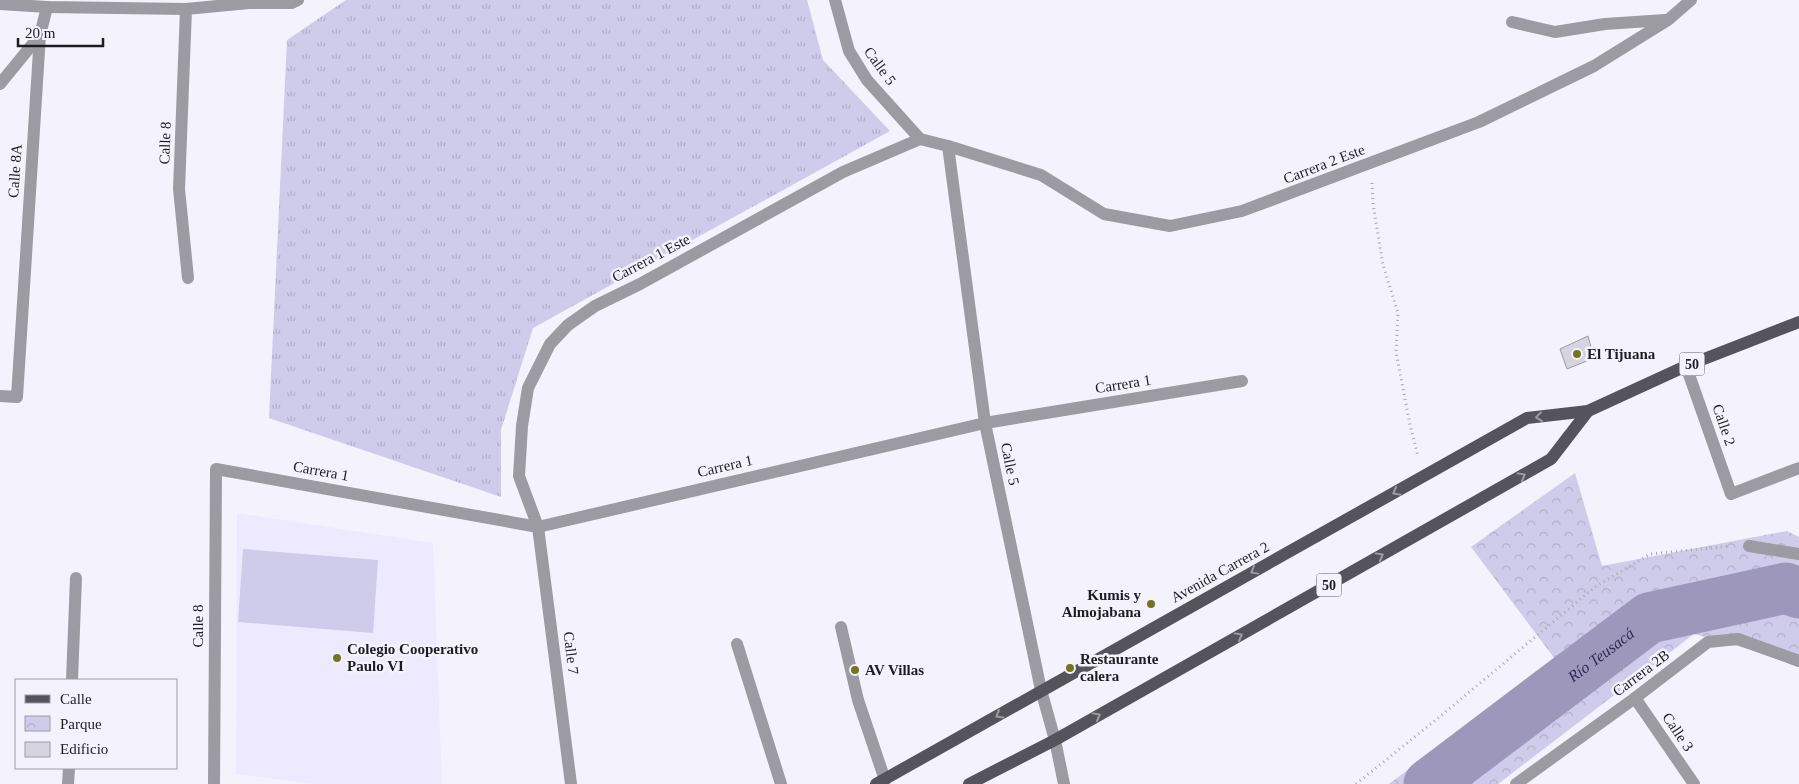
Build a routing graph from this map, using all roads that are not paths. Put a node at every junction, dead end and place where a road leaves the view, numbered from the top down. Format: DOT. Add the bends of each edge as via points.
graph roads {
  1 [pos="298,0"];
  2 [pos="835,0"];
  3 [pos="1690,0"];
  4 [pos="0,4"];
  5 [pos="47,7"];
  6 [pos="186,8"];
  7 [pos="1668,20"];
  8 [pos="1512,22"];
  9 [pos="40,35"];
  10 [pos="0,84"];
  11 [pos="920,139"];
  12 [pos="948,146"];
  13 [pos="188,278"];
  14 [pos="1799,322"];
  15 [pos="1686,366"];
  16 [pos="1242,381"];
  17 [pos="0,396"];
  18 [pos="1588,411"];
  19 [pos="985,422"];
  20 [pos="216,468"];
  21 [pos="1799,468"];
  22 [pos="538,527"];
  23 [pos="1749,546"];
  24 [pos="1799,554"];
  25 [pos="76,578"];
  26 [pos="841,627"];
  27 [pos="737,644"];
  28 [pos="1799,661"];
  29 [pos="72,679"];
  30 [pos="1041,690"];
  31 [pos="1635,698"];
  32 [pos="1055,740"];
  33 [pos="69,769"];
  34 [pos="880,782"];
  35 [pos="68,784"];
  36 [pos="214,784"];
  37 [pos="571,784"];
  38 [pos="781,784"];
  39 [pos="969,784"];
  40 [pos="1064,784"];
  41 [pos="1516,784"];
  42 [pos="1694,784"];
  1 -- 6 [label="street"];
  2 -- 11 [label="street, Calle 5" via="849,51 867,80"];
  3 -- 7 [label="street, Carrera 2 Este"];
  4 -- 5 [label="street"];
  5 -- 6 [label="street"];
  5 -- 9 [label="street, Calle 8A"];
  6 -- 13 [label="street, Calle 8" via="179,189"];
  7 -- 8 [label="street" via="1605,24 1555,32"];
  7 -- 12 [label="street, Carrera 2 Este" via="1594,66 1479,122 1242,212 1170,226 1104,214 1041,175"];
  9 -- 10 [label="street"];
  9 -- 17 [label="street, Calle 8A" via="17,397"];
  11 -- 12 [label="street"];
  11 -- 22 [label="street, Carrera 1 Este" via="843,172 595,306 568,325 550,344 538,366 528,388 522,426 519,476"];
  12 -- 19 [label="street, Calle 5"];
  14 -- 15 [label="main road, Avenida Carrera 2 / 50"];
  15 -- 18 [label="main road, Avenida Carrera 2 / 50"];
  15 -- 21 [label="street, Calle 2" via="1731,494"];
  16 -- 19 [label="street, Carrera 1"];
  18 -- 30 [label="main road, Avenida Carrera 2 / 50, one-way" via="1526,418"];
  32 -- 18 [label="main road, Avenida Carrera 2 / 50, one-way" via="1551,459"];
  19 -- 22 [label="street, Carrera 1"];
  19 -- 30 [label="street, Calle 5"];
  20 -- 22 [label="street, Carrera 1"];
  20 -- 36 [label="street, Calle 8"];
  22 -- 37 [label="street, Calle 7"];
  23 -- 24 [label="street"];
  25 -- 29 [label="street"];
  26 -- 34 [label="street"];
  27 -- 38 [label="street"];
  28 -- 31 [label="street, Carrera 2B" via="1738,638 1708,642"];
  30 -- 32 [label="street, Calle 5"];
  30 -- 34 [label="main road, Avenida Carrera 2 / 50, one-way"];
  31 -- 41 [label="street, Carrera 2B"];
  31 -- 42 [label="street, Calle 3"];
  32 -- 39 [label="main road, Avenida Carrera 2 / 50"];
  32 -- 40 [label="street, Calle 5"];
  33 -- 35 [label="street"];
}
